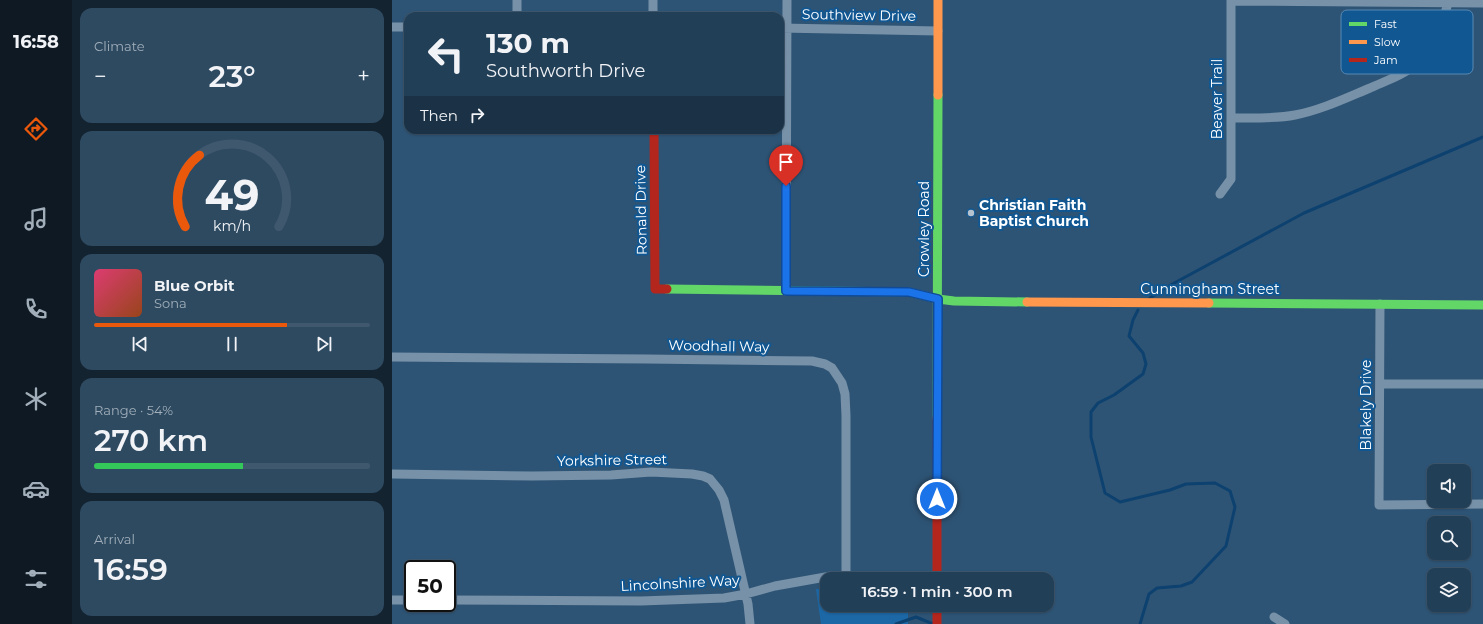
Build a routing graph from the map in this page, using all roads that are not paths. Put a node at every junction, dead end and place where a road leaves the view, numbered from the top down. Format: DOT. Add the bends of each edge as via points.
graph roads {
  1 [pos="517,0"];
  2 [pos="653,0"];
  3 [pos="787,0"];
  4 [pos="938,0"];
  5 [pos="1231,1"];
  6 [pos="1448,3"];
  7 [pos="1483,3"];
  8 [pos="1446,10"];
  9 [pos="517,12"];
  10 [pos="653,12"];
  11 [pos="784,21"];
  12 [pos="404,27"];
  13 [pos="392,28"];
  14 [pos="784,28"];
  15 [pos="938,31"];
  16 [pos="1401,74"];
  17 [pos="784,116"];
  18 [pos="1231,118"];
  19 [pos="654,134"];
  20 [pos="1220,194"];
  21 [pos="655,289"];
  22 [pos="786,291"];
  23 [pos="938,299"];
  24 [pos="1380,304"];
  25 [pos="1483,305"];
  26 [pos="392,357"];
  27 [pos="1381,384"];
  28 [pos="1483,384"];
  29 [pos="392,474"];
  30 [pos="1483,504"];
  31 [pos="846,572"];
  32 [pos="937,572"];
  33 [pos="820,578"];
  34 [pos="746,594"];
  35 [pos="392,600"];
  36 [pos="404,600"];
  37 [pos="456,600"];
  38 [pos="937,612"];
  39 [pos="1274,617"];
  40 [pos="750,624"];
  41 [pos="937,624"];
  42 [pos="1285,624"];
  1 -- 9 [label="street"];
  2 -- 10 [label="street"];
  3 -- 11 [label="street"];
  4 -- 15 [label="street, Crowley Road"];
  5 -- 6 [label="street"];
  5 -- 18 [label="street, Beaver Trail"];
  6 -- 7 [label="street"];
  6 -- 8 [label="street"];
  12 -- 13 [label="street"];
  14 -- 15 [label="street, Southview Drive"];
  15 -- 23 [label="street, Crowley Road"];
  16 -- 18 [label="street" via="1330,104 1296,115"];
  17 -- 22 [label="street"];
  18 -- 20 [label="street, Beaver Trail" via="1231,180"];
  19 -- 21 [label="street, Ronald Drive"];
  21 -- 22 [label="street, Cunningham Street"];
  22 -- 23 [label="street, Cunningham Street" via="909,292"];
  23 -- 24 [label="street, Cunningham Street"];
  23 -- 32 [label="street, Crowley Road"];
  24 -- 25 [label="street, Cunningham Street"];
  24 -- 27 [label="street, Blakely Drive"];
  26 -- 31 [label="street, Woodhall Way" via="812,361 825,364 832,368 842,383 845,394"];
  27 -- 28 [label="street"];
  27 -- 30 [label="street, Blakely Drive" via="1379,505"];
  29 -- 34 [label="street, Yorkshire Street" via="611,475 651,472 703,476 710,479 724,500"];
  33 -- 34 [label="street, Lincolnshire Way"];
  34 -- 37 [label="street, Lincolnshire Way" via="724,598 641,601"];
  34 -- 40 [label="street, Yorkshire Street"];
  35 -- 36 [label="street"];
  38 -- 41 [label="street"];
  39 -- 42 [label="street"];
}
